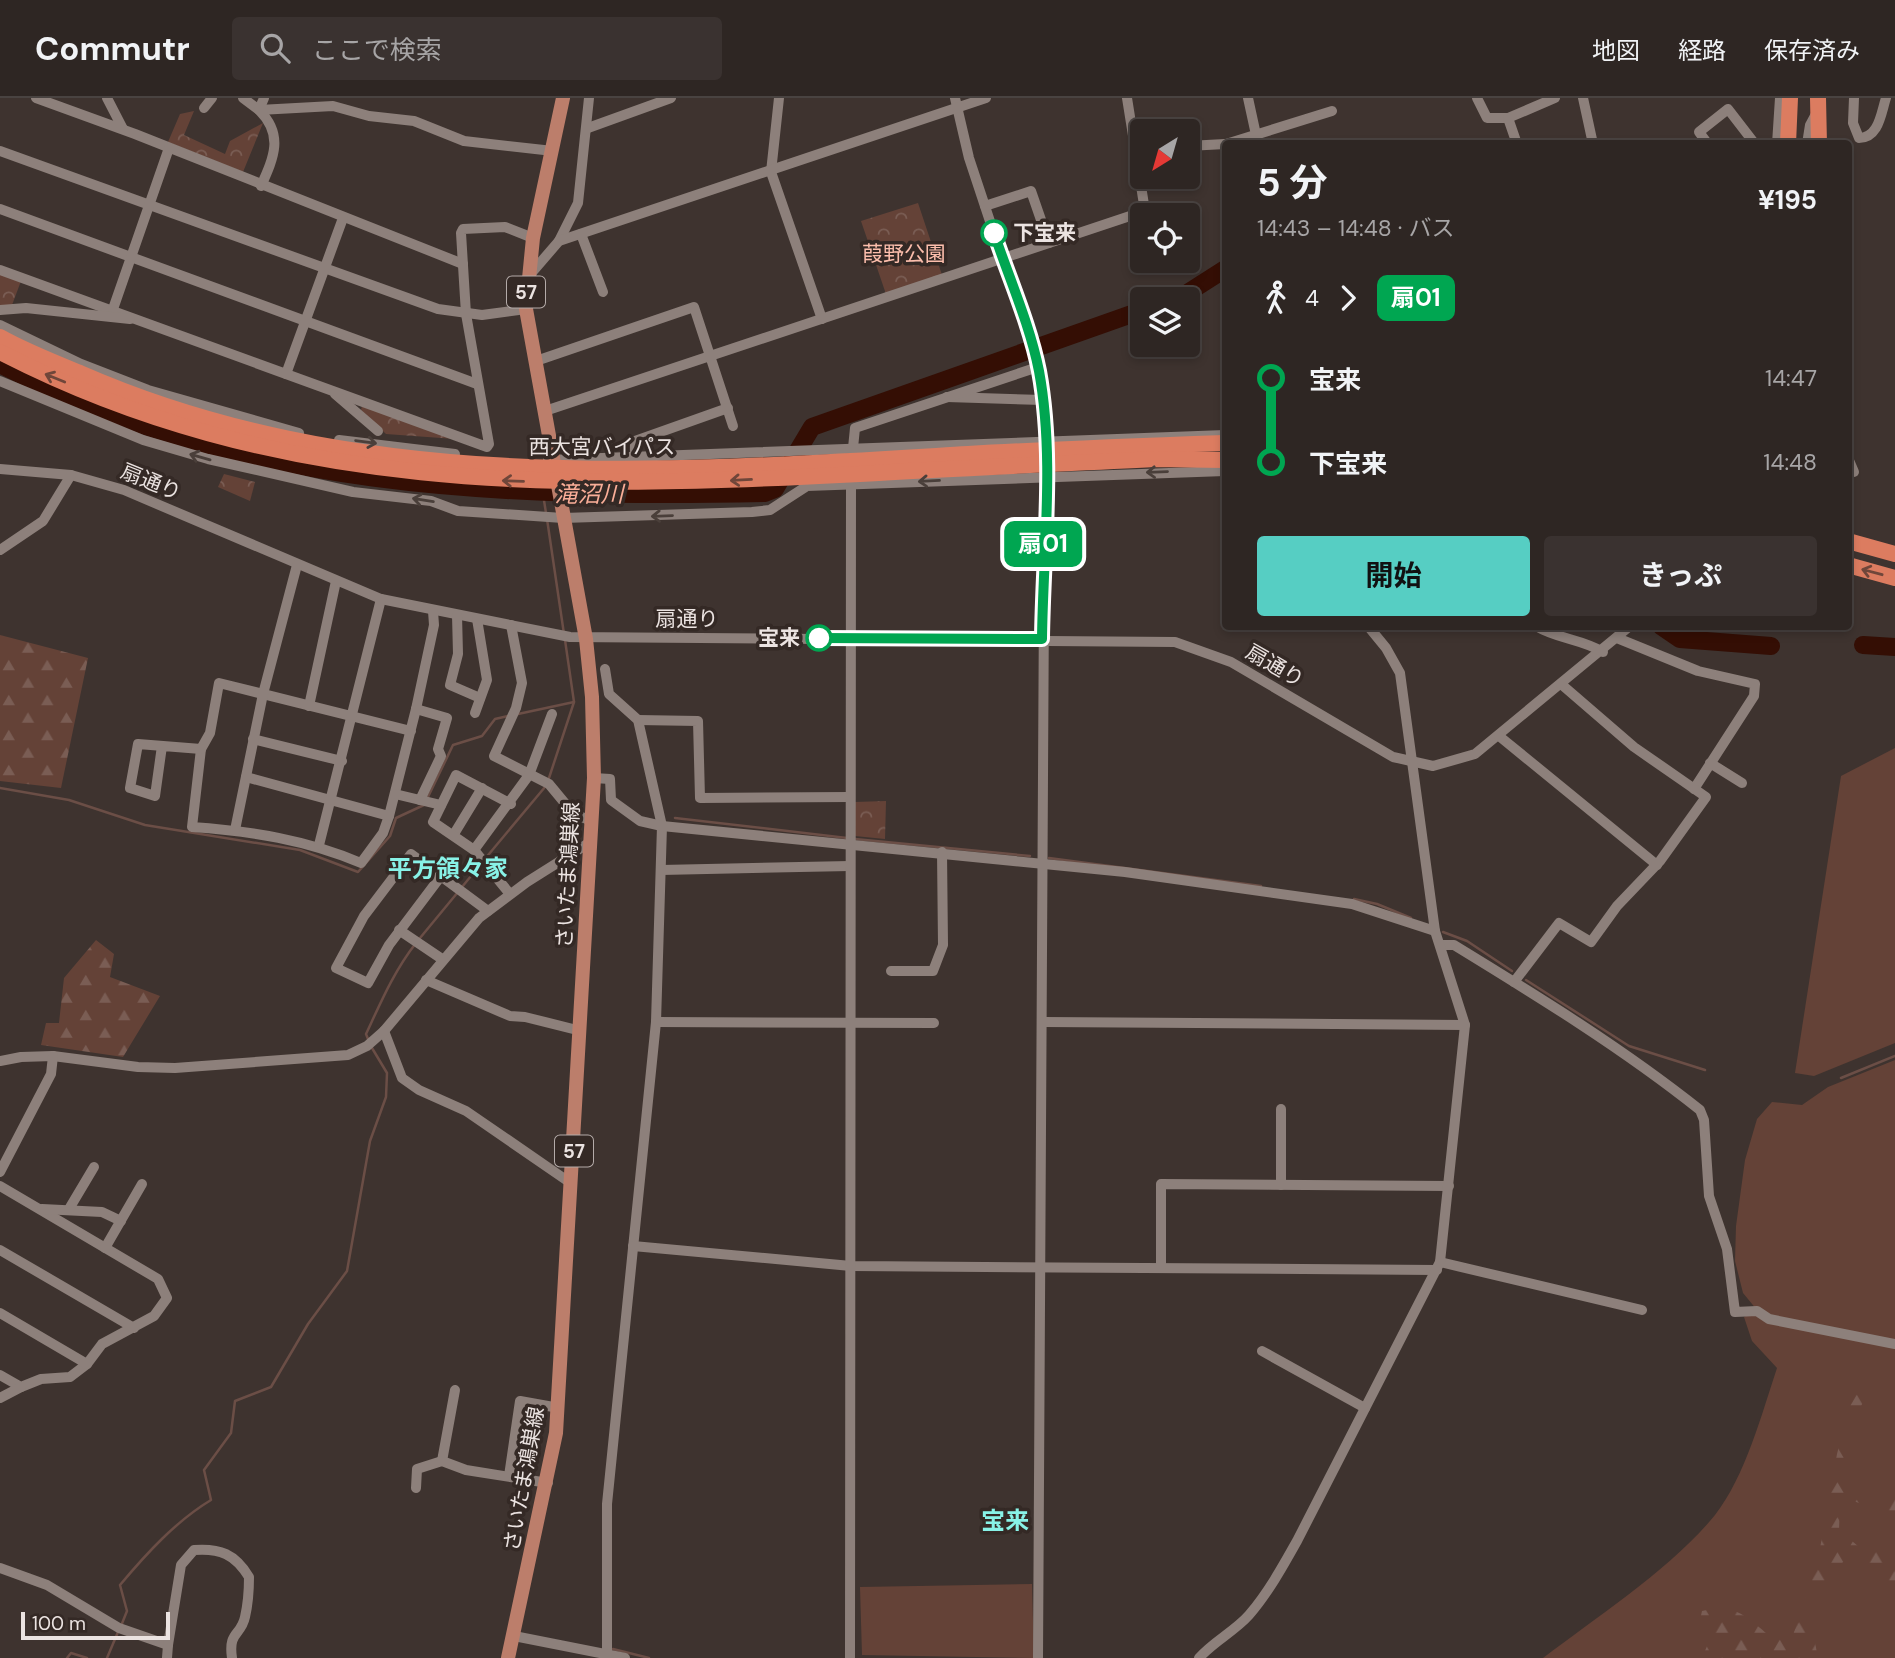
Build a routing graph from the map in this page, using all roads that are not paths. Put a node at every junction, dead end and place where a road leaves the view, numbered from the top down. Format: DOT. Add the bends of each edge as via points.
graph roads {
  1 [pos="36,98"];
  2 [pos="107,98"];
  3 [pos="212,98"];
  4 [pos="243,98"];
  5 [pos="264,98"];
  6 [pos="563,98"];
  7 [pos="589,98"];
  8 [pos="671,98"];
  9 [pos="779,98"];
  10 [pos="986,98"];
  11 [pos="1127,98"];
  12 [pos="1248,98"];
  13 [pos="1477,98"];
  14 [pos="1555,98"];
  15 [pos="1583,98"];
  16 [pos="1780,98"];
  17 [pos="1790,98"];
  18 [pos="1854,98"];
  19 [pos="1886,98"];
  20 [pos="335,102"];
  21 [pos="955,103"];
  22 [pos="1818,104"];
  23 [pos="204,108"];
  24 [pos="259,110"];
  25 [pos="1332,111"];
  26 [pos="1508,118"];
  27 [pos="1132,119"];
  28 [pos="588,128"];
  29 [pos="123,129"];
  30 [pos="1257,139"];
  31 [pos="1516,140"];
  32 [pos="1592,140"];
  33 [pos="1705,140"];
  34 [pos="1752,140"];
  35 [pos="1777,140"];
  36 [pos="1788,140"];
  37 [pos="1808,140"];
  38 [pos="1819,140"];
  39 [pos="1222,144"];
  40 [pos="1200,145"];
  41 [pos="169,148"];
  42 [pos="0,151"];
  43 [pos="553,151"];
  44 [pos="771,172"];
  45 [pos="261,186"];
  46 [pos="1143,189"];
  47 [pos="149,205"];
  48 [pos="985,206"];
  49 [pos="0,209"];
  50 [pos="343,218"];
  51 [pos="581,234"];
  52 [pos="533,238"];
  53 [pos="559,241"];
  54 [pos="1049,243"];
  55 [pos="131,257"];
  56 [pos="1003,259"];
  57 [pos="463,264"];
  58 [pos="325,267"];
  59 [pos="0,270"];
  60 [pos="526,279"];
  61 [pos="603,292"];
  62 [pos="113,309"];
  63 [pos="526,309"];
  64 [pos="0,310"];
  65 [pos="466,314"];
  66 [pos="822,319"];
  67 [pos="146,321"];
  68 [pos="305,321"];
  69 [pos="0,326"];
  70 [pos="0,337"];
  71 [pos="0,352"];
  72 [pos="710,357"];
  73 [pos="536,361"];
  74 [pos="1037,363"];
  75 [pos="286,374"];
  76 [pos="0,381"];
  77 [pos="477,384"];
  78 [pos="331,390"];
  79 [pos="944,396"];
  80 [pos="1043,400"];
  81 [pos="728,408"];
  82 [pos="545,411"];
  83 [pos="733,426"];
  84 [pos="378,431"];
  85 [pos="1222,435"];
  86 [pos="1045,440"];
  87 [pos="1222,443"];
  88 [pos="853,449"];
  89 [pos="635,458"];
  90 [pos="555,459"];
  91 [pos="1222,460"];
  92 [pos="1852,467"];
  93 [pos="0,469"];
  94 [pos="1222,471"];
  95 [pos="1854,472"];
  96 [pos="71,475"];
  97 [pos="1045,476"];
  98 [pos="851,484"];
  99 [pos="563,514"];
  100 [pos="1852,532"];
  101 [pos="1852,542"];
  102 [pos="1895,544"];
  103 [pos="0,550"];
  104 [pos="1895,554"];
  105 [pos="297,565"];
  106 [pos="1852,566"];
  107 [pos="1895,578"];
  108 [pos="336,581"];
  109 [pos="381,599"];
  110 [pos="433,611"];
  111 [pos="457,615"];
  112 [pos="477,619"];
  113 [pos="511,625"];
  114 [pos="1374,630"];
  115 [pos="1546,630"];
  116 [pos="1626,630"];
  117 [pos="853,638"];
  118 [pos="586,639"];
  119 [pos="1042,639"];
  120 [pos="1617,639"];
  121 [pos="1603,652"];
  122 [pos="605,669"];
  123 [pos="1561,684"];
  124 [pos="263,694"];
  125 [pos="480,698"];
  126 [pos="309,706"];
  127 [pos="416,709"];
  128 [pos="475,713"];
  129 [pos="552,714"];
  130 [pos="354,717"];
  131 [pos="638,720"];
  132 [pos="411,731"];
  133 [pos="1499,736"];
  134 [pos="253,739"];
  135 [pos="162,746"];
  136 [pos="201,749"];
  137 [pos="342,761"];
  138 [pos="1710,763"];
  139 [pos="1413,764"];
  140 [pos="529,775"];
  141 [pos="246,777"];
  142 [pos="594,778"];
  143 [pos="1742,783"];
  144 [pos="482,788"];
  145 [pos="1694,789"];
  146 [pos="395,794"];
  147 [pos="850,797"];
  148 [pos="333,799"];
  149 [pos="420,800"];
  150 [pos="441,804"];
  151 [pos="511,804"];
  152 [pos="389,816"];
  153 [pos="593,822"];
  154 [pos="662,826"];
  155 [pos="235,830"];
  156 [pos="454,835"];
  157 [pos="592,841"];
  158 [pos="850,842"];
  159 [pos="319,845"];
  160 [pos="474,850"];
  161 [pos="942,852"];
  162 [pos="1042,862"];
  163 [pos="1657,865"];
  164 [pos="850,866"];
  165 [pos="661,870"];
  166 [pos="441,876"];
  167 [pos="510,894"];
  168 [pos="488,911"];
  169 [pos="400,930"];
  170 [pos="1435,930"];
  171 [pos="1441,945"];
  172 [pos="442,959"];
  173 [pos="891,971"];
  174 [pos="426,980"];
  175 [pos="1514,982"];
  176 [pos="656,1022"];
  177 [pos="1044,1022"];
  178 [pos="934,1023"];
  179 [pos="853,1024"];
  180 [pos="1465,1025"];
  181 [pos="384,1031"];
  182 [pos="581,1031"];
  183 [pos="53,1056"];
  184 [pos="0,1061"];
  185 [pos="1281,1109"];
  186 [pos="94,1167"];
  187 [pos="0,1172"];
  188 [pos="142,1184"];
  189 [pos="572,1184"];
  190 [pos="1281,1185"];
  191 [pos="0,1186"];
  192 [pos="1449,1186"];
  193 [pos="39,1209"];
  194 [pos="68,1209"];
  195 [pos="121,1221"];
  196 [pos="633,1246"];
  197 [pos="105,1248"];
  198 [pos="0,1250"];
  199 [pos="851,1266"];
  200 [pos="1042,1266"];
  201 [pos="1439,1266"];
  202 [pos="1161,1267"];
  203 [pos="1642,1310"];
  204 [pos="0,1313"];
  205 [pos="134,1328"];
  206 [pos="1895,1344"];
  207 [pos="1262,1351"];
  208 [pos="87,1364"];
  209 [pos="0,1375"];
  210 [pos="20,1387"];
  211 [pos="456,1390"];
  212 [pos="0,1398"];
  213 [pos="559,1408"];
  214 [pos="1365,1408"];
  215 [pos="442,1461"];
  216 [pos="509,1476"];
  217 [pos="548,1483"];
  218 [pos="416,1488"];
  219 [pos="0,1569"];
  220 [pos="514,1636"];
  221 [pos="168,1645"];
  222 [pos="567,1646"];
  223 [pos="607,1656"];
  224 [pos="167,1658"];
  225 [pos="232,1658"];
  226 [pos="508,1658"];
  227 [pos="565,1658"];
  228 [pos="625,1658"];
  229 [pos="850,1658"];
  230 [pos="1038,1658"];
  231 [pos="1199,1658"];
  1 -- 29 [label="street"];
  2 -- 29 [label="street"];
  3 -- 23 [label="street"];
  4 -- 24 [label="street"];
  5 -- 24 [label="street"];
  6 -- 43 [label="main road, さいたま鴻巣線 / 57"];
  7 -- 28 [label="street"];
  8 -- 28 [label="street"];
  9 -- 44 [label="street"];
  10 -- 21 [label="street"];
  11 -- 27 [label="street"];
  12 -- 30 [label="street"];
  13 -- 26 [label="street" via="1487,118"];
  14 -- 26 [label="street"];
  15 -- 32 [label="street"];
  16 -- 35 [label="street"];
  17 -- 36 [label="highway"];
  18 -- 19 [label="street" via="1855,131 1859,138 1867,138 1874,133"];
  20 -- 24 [label="street"];
  20 -- 43 [label="street" via="369,116 414,121 464,141"];
  21 -- 44 [label="street"];
  21 -- 48 [label="street"];
  22 -- 37 [label="street"];
  22 -- 38 [label="highway"];
  24 -- 45 [label="street" via="269,120 276,144"];
  25 -- 30 [label="street"];
  26 -- 31 [label="street"];
  28 -- 53 [label="street" via="578,203"];
  29 -- 41 [label="street"];
  33 -- 34 [label="street" via="1699,132 1728,109"];
  39 -- 40 [label="street"];
  41 -- 45 [label="street"];
  41 -- 47 [label="street"];
  42 -- 47 [label="street"];
  43 -- 52 [label="main road, さいたま鴻巣線 / 57"];
  44 -- 51 [label="street"];
  44 -- 66 [label="street"];
  45 -- 50 [label="street"];
  46 -- 54 [label="street" via="1145,211"];
  47 -- 55 [label="street"];
  47 -- 58 [label="street"];
  48 -- 54 [label="street" via="1031,191"];
  48 -- 56 [label="street"];
  49 -- 55 [label="street"];
  50 -- 57 [label="street"];
  50 -- 58 [label="street"];
  51 -- 53 [label="street"];
  51 -- 61 [label="street"];
  52 -- 57 [label="street" via="505,227 463,229"];
  52 -- 60 [label="main road, さいたま鴻巣線 / 57"];
  53 -- 60 [label="street"];
  54 -- 56 [label="street"];
  55 -- 62 [label="street"];
  55 -- 68 [label="street"];
  56 -- 66 [label="street"];
  56 -- 74 [label="street"];
  57 -- 65 [label="street"];
  58 -- 65 [label="street" via="417,302"];
  58 -- 68 [label="street"];
  59 -- 62 [label="street"];
  60 -- 63 [label="main road, さいたま鴻巣線 / 57"];
  62 -- 67 [label="street"];
  63 -- 65 [label="street"];
  63 -- 73 [label="main road, さいたま鴻巣線 / 57"];
  64 -- 67 [label="street" via="26,308"];
  65 -- 77 [label="street"];
  66 -- 72 [label="street"];
  67 -- 75 [label="street"];
  68 -- 75 [label="street"];
  68 -- 77 [label="street"];
  69 -- 90 [label="street, one-way" via="148,390 290,431 469,459"];
  70 -- 87 [label="highway, 西大宮バイパス" via="111,387 191,416 306,443 428,462 519,468 727,467"];
  91 -- 71 [label="highway, 西大宮バイパス, one-way" via="1155,459 634,484 451,477 341,463 197,430 117,403"];
  72 -- 73 [label="street" via="694,307"];
  72 -- 81 [label="street"];
  72 -- 82 [label="street"];
  73 -- 82 [label="main road, さいたま鴻巣線 / 57"];
  74 -- 79 [label="street"];
  74 -- 80 [label="street"];
  75 -- 78 [label="street"];
  99 -- 76 [label="street, one-way" via="458,511 431,500 293,481 143,440"];
  77 -- 78 [label="street" via="487,447"];
  78 -- 84 [label="street"];
  79 -- 80 [label="street"];
  79 -- 88 [label="street" via="855,428"];
  80 -- 86 [label="street"];
  81 -- 83 [label="street"];
  81 -- 89 [label="street" via="635,441"];
  82 -- 90 [label="main road, さいたま鴻巣線 / 57"];
  85 -- 86 [label="street"];
  86 -- 88 [label="street"];
  86 -- 97 [label="street"];
  88 -- 89 [label="street"];
  89 -- 90 [label="street"];
  90 -- 99 [label="main road, さいたま鴻巣線 / 57"];
  92 -- 95 [label="street"];
  93 -- 96 [label="street, 扇通り"];
  94 -- 97 [label="street, one-way"];
  96 -- 103 [label="street" via="43,521"];
  96 -- 105 [label="street, 扇通り" via="124,490"];
  97 -- 98 [label="street, one-way"];
  97 -- 119 [label="street"];
  98 -- 99 [label="street, one-way" via="807,486 770,510"];
  98 -- 117 [label="street"];
  99 -- 118 [label="main road, さいたま鴻巣線 / 57"];
  100 -- 102 [label="highway"];
  101 -- 104 [label="highway"];
  105 -- 108 [label="street, 扇通り"];
  105 -- 124 [label="street"];
  107 -- 106 [label="highway, one-way"];
  108 -- 109 [label="street, 扇通り"];
  108 -- 126 [label="street"];
  109 -- 110 [label="street, 扇通り"];
  109 -- 130 [label="street"];
  110 -- 111 [label="street, 扇通り"];
  110 -- 127 [label="street"];
  111 -- 112 [label="street, 扇通り"];
  111 -- 125 [label="street" via="458,654 450,685"];
  112 -- 113 [label="street, 扇通り"];
  112 -- 125 [label="street" via="487,680"];
  113 -- 118 [label="street, 扇通り"];
  113 -- 140 [label="street" via="522,683 495,756"];
  114 -- 139 [label="street" via="1401,673"];
  115 -- 121 [label="street"];
  116 -- 120 [label="street"];
  117 -- 118 [label="street, 扇通り"];
  117 -- 119 [label="street, 扇通り"];
  117 -- 147 [label="street"];
  118 -- 142 [label="main road, さいたま鴻巣線 / 57"];
  119 -- 139 [label="street, 扇通り" via="1162,641 1199,648"];
  119 -- 162 [label="street"];
  120 -- 121 [label="street"];
  120 -- 138 [label="street" via="1698,671 1755,684 1754,696"];
  121 -- 123 [label="street"];
  122 -- 131 [label="street" via="609,694"];
  123 -- 133 [label="street"];
  123 -- 145 [label="street" via="1634,747"];
  124 -- 126 [label="street"];
  124 -- 134 [label="street"];
  124 -- 136 [label="street" via="219,683 210,733"];
  125 -- 128 [label="street"];
  126 -- 130 [label="street"];
  127 -- 132 [label="street"];
  127 -- 149 [label="street" via="447,718 438,749 441,756"];
  129 -- 140 [label="street"];
  130 -- 132 [label="street"];
  130 -- 137 [label="street"];
  131 -- 147 [label="street" via="698,721 700,798"];
  131 -- 154 [label="street"];
  132 -- 146 [label="street"];
  133 -- 139 [label="street" via="1461,760 1433,766"];
  133 -- 163 [label="street"];
  134 -- 137 [label="street"];
  134 -- 141 [label="street"];
  135 -- 135 [label="street" via="138,744 130,788 155,796"];
  135 -- 136 [label="street"];
  136 -- 155 [label="street" via="192,827"];
  137 -- 148 [label="street"];
  138 -- 143 [label="street"];
  138 -- 145 [label="street"];
  139 -- 170 [label="street"];
  140 -- 151 [label="street"];
  140 -- 153 [label="street" via="549,784 573,813"];
  141 -- 148 [label="street"];
  141 -- 155 [label="street"];
  142 -- 153 [label="main road, さいたま鴻巣線 / 57"];
  142 -- 154 [label="street" via="610,779 611,800 640,821"];
  144 -- 150 [label="street" via="456,775"];
  144 -- 151 [label="street"];
  144 -- 156 [label="street"];
  145 -- 163 [label="street" via="1706,797"];
  146 -- 149 [label="street"];
  146 -- 152 [label="street"];
  147 -- 158 [label="street"];
  148 -- 152 [label="street"];
  148 -- 159 [label="street"];
  149 -- 150 [label="street"];
  150 -- 156 [label="street" via="433,822"];
  151 -- 160 [label="street"];
  152 -- 159 [label="street" via="383,833 361,863"];
  153 -- 157 [label="main road, さいたま鴻巣線 / 57"];
  154 -- 158 [label="street"];
  154 -- 165 [label="street"];
  155 -- 159 [label="street"];
  156 -- 160 [label="street"];
  157 -- 167 [label="street"];
  157 -- 182 [label="main road, さいたま鴻巣線 / 57"];
  158 -- 161 [label="street"];
  158 -- 164 [label="street"];
  160 -- 167 [label="street"];
  161 -- 162 [label="street"];
  161 -- 173 [label="street" via="943,945 933,971"];
  162 -- 170 [label="street" via="1352,904"];
  162 -- 177 [label="street"];
  163 -- 175 [label="street" via="1617,906 1591,942 1559,923"];
  164 -- 165 [label="street"];
  164 -- 179 [label="street"];
  165 -- 176 [label="street"];
  166 -- 168 [label="street"];
  166 -- 169 [label="street"];
  166 -- 169 [label="street" via="411,854 364,916 336,968 368,983"];
  167 -- 168 [label="street"];
  168 -- 172 [label="street"];
  169 -- 172 [label="street"];
  170 -- 171 [label="street"];
  171 -- 175 [label="street" via="1454,945"];
  171 -- 180 [label="street"];
  172 -- 174 [label="street"];
  174 -- 181 [label="street"];
  174 -- 182 [label="street" via="510,1016"];
  175 -- 206 [label="street" via="1619,1048 1700,1110 1709,1196 1727,1249 1735,1312 1757,1311 1769,1319"];
  176 -- 179 [label="street"];
  176 -- 196 [label="street"];
  177 -- 180 [label="street"];
  177 -- 200 [label="street"];
  178 -- 179 [label="street"];
  179 -- 199 [label="street"];
  180 -- 192 [label="street"];
  181 -- 183 [label="street" via="348,1055 311,1060 175,1068"];
  181 -- 189 [label="street" via="402,1078 466,1111"];
  182 -- 189 [label="main road, さいたま鴻巣線 / 57"];
  183 -- 184 [label="street"];
  183 -- 187 [label="street" via="51,1074"];
  185 -- 190 [label="street"];
  186 -- 194 [label="street"];
  188 -- 195 [label="street"];
  189 -- 213 [label="main road, さいたま鴻巣線 / 57"];
  190 -- 192 [label="street"];
  190 -- 202 [label="street" via="1161,1184"];
  191 -- 193 [label="street"];
  192 -- 201 [label="street"];
  193 -- 194 [label="street"];
  193 -- 197 [label="street"];
  194 -- 195 [label="street" via="102,1212"];
  195 -- 197 [label="street"];
  196 -- 199 [label="street"];
  196 -- 223 [label="street" via="607,1504"];
  197 -- 205 [label="street" via="158,1279 167,1298 153,1316"];
  198 -- 205 [label="street"];
  199 -- 200 [label="street"];
  199 -- 229 [label="street"];
  200 -- 202 [label="street"];
  200 -- 230 [label="street"];
  201 -- 202 [label="street"];
  201 -- 203 [label="street"];
  201 -- 214 [label="street"];
  204 -- 208 [label="street"];
  205 -- 208 [label="street" via="102,1344"];
  207 -- 214 [label="street"];
  208 -- 210 [label="street" via="70,1377 41,1379"];
  209 -- 210 [label="street"];
  210 -- 212 [label="street"];
  211 -- 215 [label="street"];
  213 -- 216 [label="street" via="520,1401"];
  213 -- 217 [label="main road, さいたま鴻巣線 / 57"];
  214 -- 231 [label="street" via="1273,1582 1248,1616"];
  215 -- 216 [label="street" via="466,1470"];
  215 -- 218 [label="street" via="417,1469"];
  216 -- 217 [label="street"];
  217 -- 220 [label="main road, さいたま鴻巣線 / 57"];
  219 -- 221 [label="street" via="47,1585 119,1628"];
  220 -- 222 [label="street"];
  220 -- 226 [label="main road, さいたま鴻巣線 / 57"];
  221 -- 224 [label="street"];
  221 -- 225 [label="street" via="181,1565 194,1550 220,1550 237,1560 249,1577 245,1620 234,1632"];
  222 -- 223 [label="street"];
  222 -- 227 [label="street"];
  223 -- 228 [label="street"];
}
